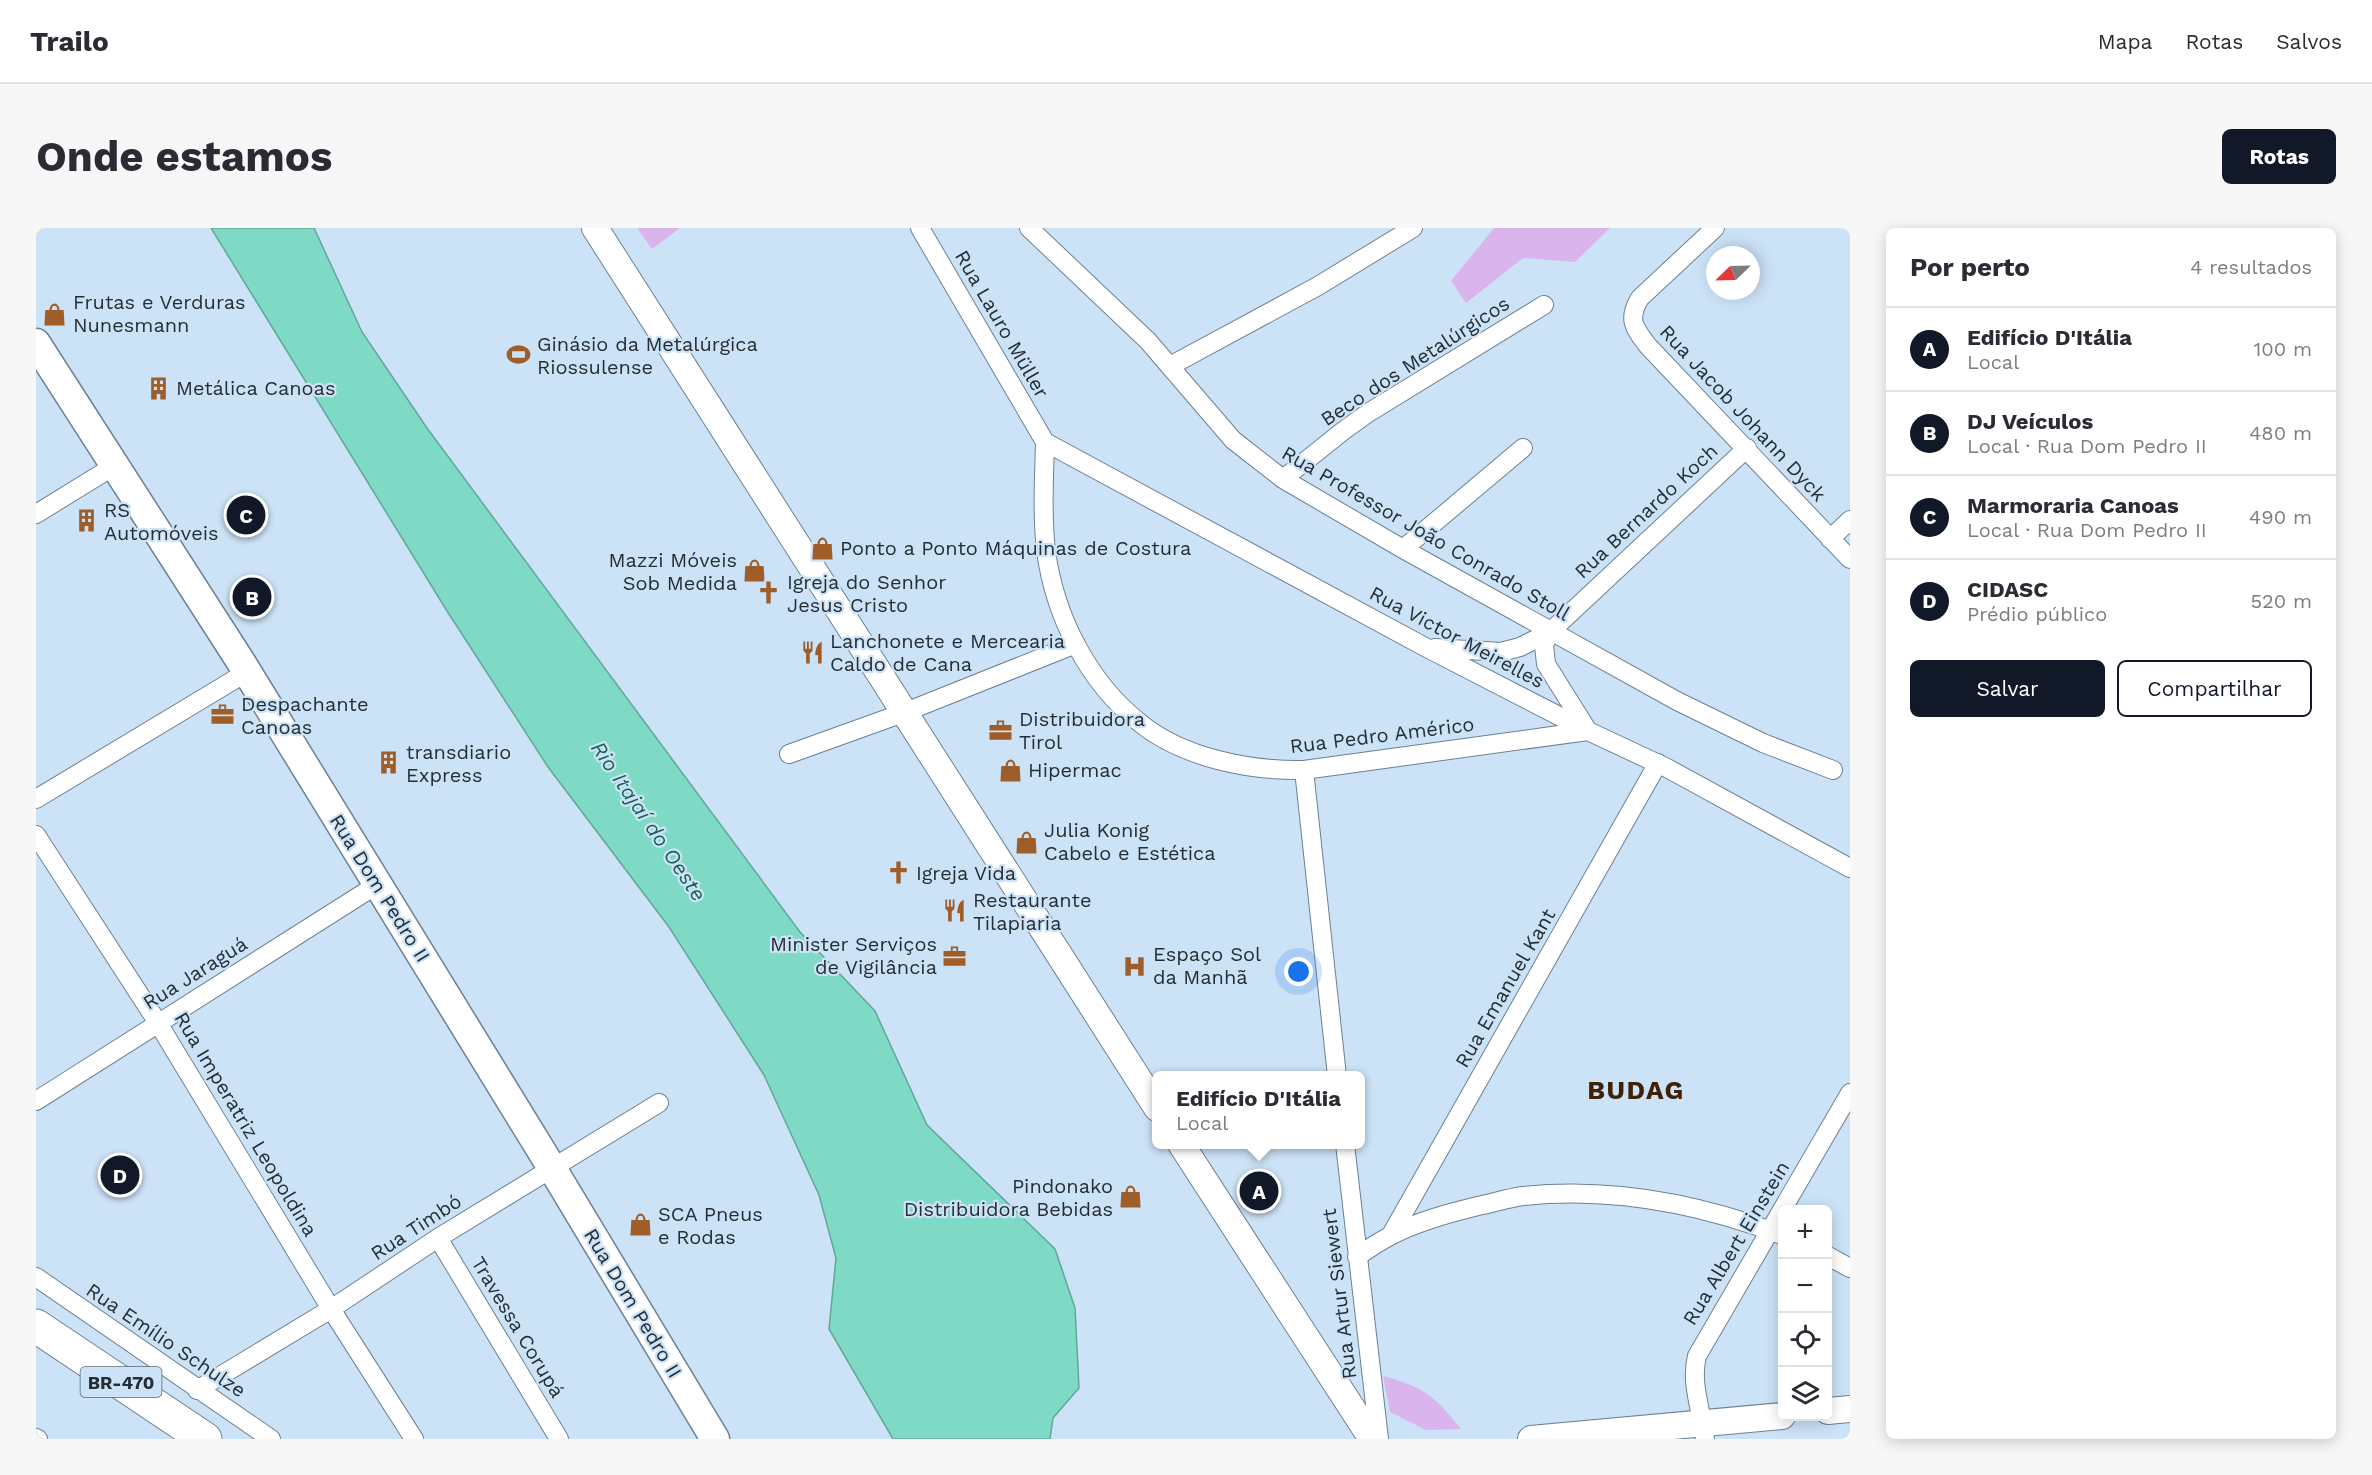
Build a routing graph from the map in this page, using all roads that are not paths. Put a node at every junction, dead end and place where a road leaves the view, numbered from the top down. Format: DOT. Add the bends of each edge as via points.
graph roads {
  1 [pos="595,228"];
  2 [pos="920,228"];
  3 [pos="1029,228"];
  4 [pos="1413,228"];
  5 [pos="1715,228"];
  6 [pos="1544,305"];
  7 [pos="36,343"];
  8 [pos="1170,366"];
  9 [pos="1045,442"];
  10 [pos="1523,448"];
  11 [pos="1747,448"];
  12 [pos="114,466"];
  13 [pos="1283,478"];
  14 [pos="36,514"];
  15 [pos="1850,520"];
  16 [pos="1830,539"];
  17 [pos="1403,549"];
  18 [pos="1850,559"];
  19 [pos="1550,632"];
  20 [pos="1076,644"];
  21 [pos="1425,646"];
  22 [pos="1520,647"];
  23 [pos="1546,664"];
  24 [pos="247,672"];
  25 [pos="903,713"];
  26 [pos="1588,731"];
  27 [pos="789,754"];
  28 [pos="1658,764"];
  29 [pos="1304,770"];
  30 [pos="1833,770"];
  31 [pos="36,799"];
  32 [pos="36,835"];
  33 [pos="1850,868"];
  34 [pos="378,884"];
  35 [pos="158,1023"];
  36 [pos="1336,1071"];
  37 [pos="1850,1093"];
  38 [pos="1152,1100"];
  39 [pos="36,1101"];
  40 [pos="659,1103"];
  41 [pos="1184,1149"];
  42 [pos="1346,1149"];
  43 [pos="552,1168"];
  44 [pos="1776,1233"];
  45 [pos="1391,1235"];
  46 [pos="438,1238"];
  47 [pos="1357,1257"];
  48 [pos="1832,1259"];
  49 [pos="1850,1268"];
  50 [pos="36,1277"];
  51 [pos="331,1309"];
  52 [pos="36,1326"];
  53 [pos="197,1390"];
  54 [pos="1850,1409"];
  55 [pos="1832,1411"];
  56 [pos="1778,1417"];
  57 [pos="1704,1432"];
  58 [pos="205,1439"];
  59 [pos="271,1439"];
  60 [pos="414,1439"];
  61 [pos="559,1439"];
  62 [pos="715,1439"];
  63 [pos="1372,1439"];
  64 [pos="1379,1439"];
  65 [pos="1530,1439"];
  1 -- 25 [label="main road"];
  2 -- 9 [label="street, Rua Lauro Müller"];
  3 -- 8 [label="street, Rua Professor João Conrado Stoll"];
  4 -- 8 [label="street" via="1317,286"];
  5 -- 11 [label="street, Rua Jacob Johann Dyck" via="1640,298 1632,320 1648,346"];
  6 -- 13 [label="street, Beco dos Metalúrgicos" via="1368,413"];
  7 -- 12 [label="main road, Rua Dom Pedro II"];
  8 -- 13 [label="street, Rua Professor João Conrado Stoll" via="1233,440"];
  9 -- 20 [label="street, Rua Pedro Américo" via="1046,551 1052,581"];
  9 -- 21 [label="street, Rua Victor Meirelles"];
  10 -- 17 [label="street"];
  11 -- 16 [label="street, Rua Jacob Johann Dyck"];
  11 -- 19 [label="street, Rua Bernardo Koch"];
  12 -- 14 [label="street"];
  12 -- 24 [label="main road, Rua Dom Pedro II"];
  13 -- 17 [label="street, Rua Professor João Conrado Stoll"];
  15 -- 16 [label="street"];
  16 -- 18 [label="street, Rua Jacob Johann Dyck"];
  17 -- 19 [label="street, Rua Professor João Conrado Stoll"];
  19 -- 22 [label="street, Rua Bernardo Koch"];
  19 -- 23 [label="street" via="1544,645"];
  19 -- 30 [label="street, Rua Professor João Conrado Stoll" via="1729,728"];
  20 -- 25 [label="street"];
  20 -- 29 [label="street, Rua Pedro Américo" via="1116,701 1141,724 1169,741 1225,762"];
  21 -- 22 [label="street, Rua Bernardo Koch" via="1501,652"];
  21 -- 26 [label="street, Rua Victor Meirelles"];
  22 -- 23 [label="street"];
  23 -- 26 [label="street"];
  24 -- 31 [label="street"];
  24 -- 34 [label="main road, Rua Dom Pedro II"];
  25 -- 27 [label="street"];
  25 -- 38 [label="main road"];
  26 -- 28 [label="street, Rua Victor Meirelles"];
  26 -- 29 [label="street, Rua Pedro Américo"];
  28 -- 33 [label="street, Rua Victor Meirelles"];
  28 -- 45 [label="street, Rua Emanuel Kant"];
  29 -- 36 [label="street"];
  32 -- 35 [label="street, Rua Imperatriz Leopoldina"];
  34 -- 35 [label="street, Rua Jaraguá"];
  34 -- 43 [label="main road, Rua Dom Pedro II"];
  35 -- 39 [label="street, Rua Jaraguá"];
  35 -- 51 [label="street, Rua Imperatriz Leopoldina"];
  37 -- 44 [label="street, Rua Albert Einstein"];
  40 -- 43 [label="street, Rua Timbó"];
  41 -- 63 [label="main road"];
  42 -- 47 [label="street, Rua Artur Siewert"];
  43 -- 46 [label="street, Rua Timbó"];
  43 -- 62 [label="main road, Rua Dom Pedro II"];
  44 -- 45 [label="street" via="1679,1206 1576,1193 1510,1199 1456,1211"];
  44 -- 57 [label="street, Rua Albert Einstein" via="1696,1356 1694,1383"];
  45 -- 47 [label="street"];
  46 -- 51 [label="street, Rua Timbó"];
  46 -- 61 [label="street, Travessa Corupá"];
  47 -- 64 [label="street, Rua Artur Siewert"];
  48 -- 49 [label="street"];
  50 -- 53 [label="street, Rua Emílio Schulze"];
  51 -- 53 [label="street, Rua Timbó"];
  51 -- 60 [label="street, Rua Imperatriz Leopoldina"];
  52 -- 58 [label="highway, BR-470"];
  53 -- 59 [label="street, Rua Emílio Schulze"];
  54 -- 55 [label="main road"];
  56 -- 57 [label="main road"];
  57 -- 65 [label="main road"];
}
